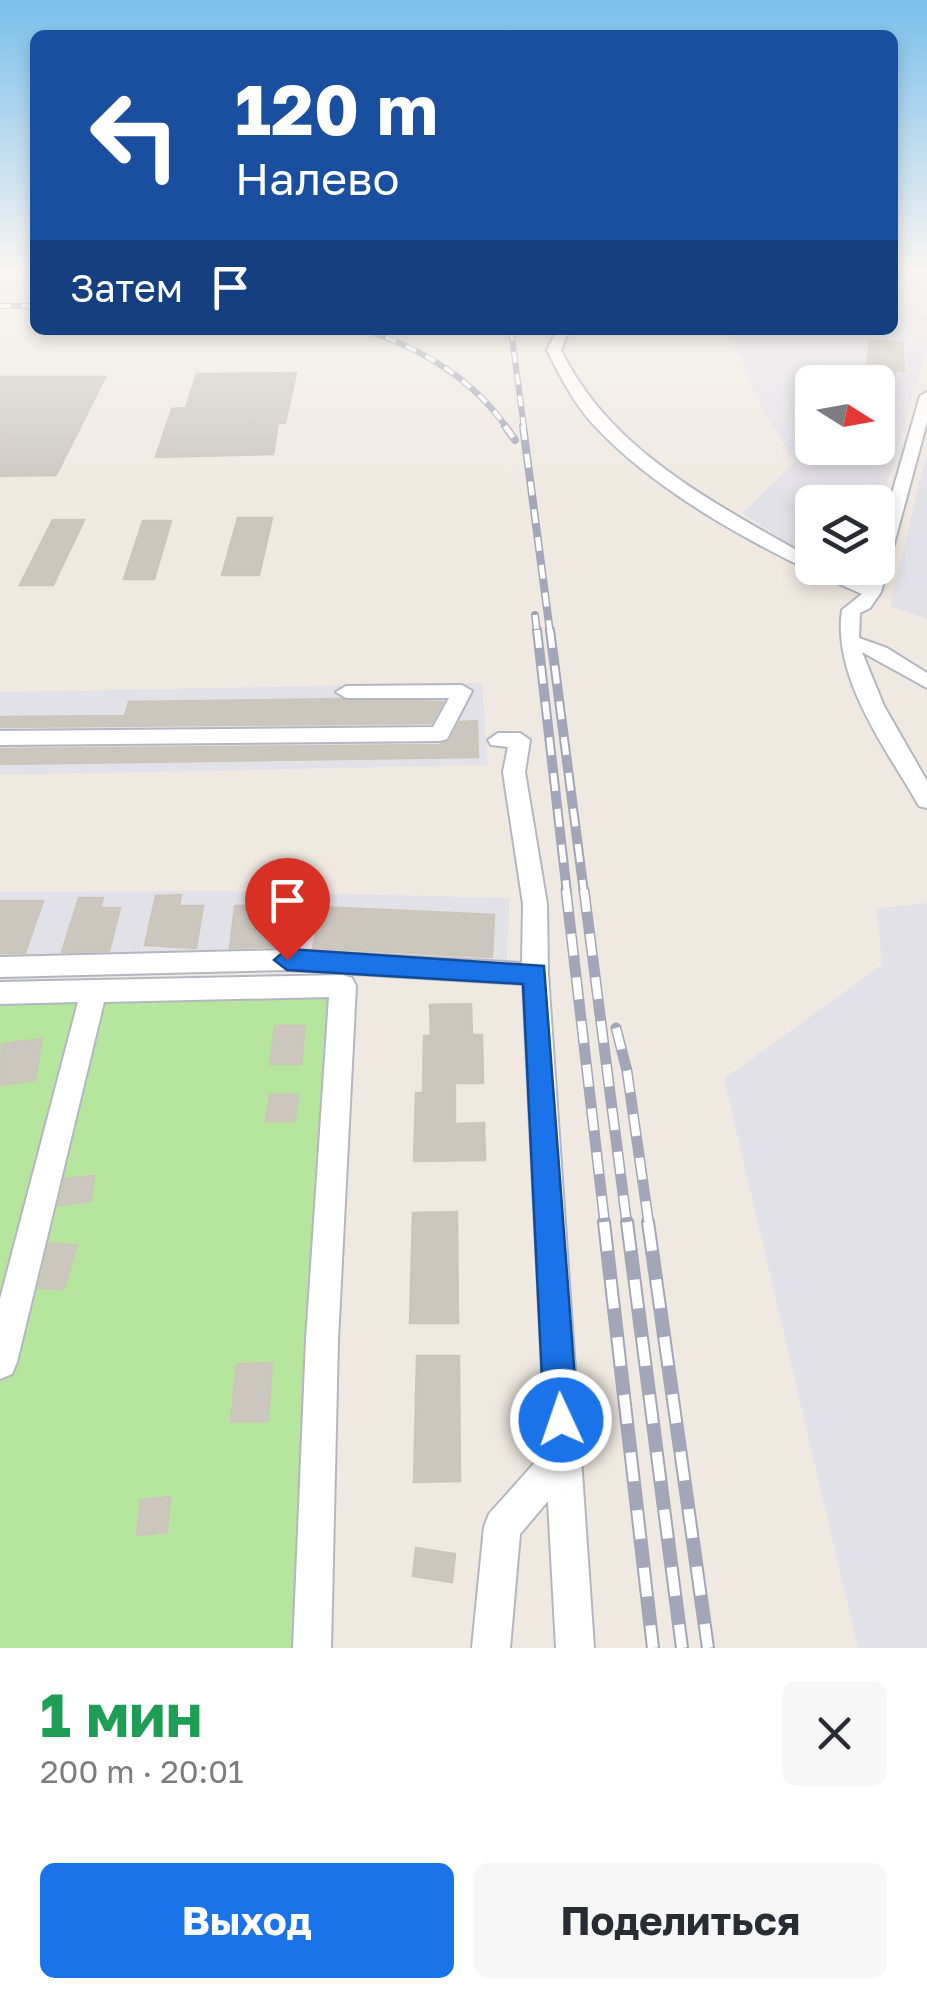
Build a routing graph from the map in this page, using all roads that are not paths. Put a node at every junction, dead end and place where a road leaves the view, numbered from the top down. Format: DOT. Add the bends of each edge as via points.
graph roads {
  1 [pos="557,344"];
  2 [pos="927,396"];
  3 [pos="922,433"];
  4 [pos="795,554"];
  5 [pos="856,585"];
  6 [pos="872,592"];
  7 [pos="849,641"];
  8 [pos="927,682"];
  9 [pos="346,692"];
  10 [pos="0,738"];
  11 [pos="498,740"];
  12 [pos="927,800"];
  13 [pos="0,967"];
  14 [pos="535,974"];
  15 [pos="94,989"];
  16 [pos="0,992"];
  17 [pos="0,1362"];
  18 [pos="563,1457"];
  19 [pos="312,1648"];
  20 [pos="491,1648"];
  21 [pos="574,1648"];
  1 -- 4 [label="street" via="563,377 595,421"];
  2 -- 3 [label="street"];
  3 -- 6 [label="street"];
  5 -- 6 [label="street"];
  6 -- 7 [label="street" via="850,610"];
  7 -- 8 [label="street"];
  7 -- 12 [label="street" via="872,700"];
  9 -- 10 [label="street" via="462,691 440,734"];
  11 -- 14 [label="street" via="520,740 514,772 535,904"];
  13 -- 14 [label="street" via="287,960"];
  14 -- 18 [label="street"];
  15 -- 16 [label="street"];
  15 -- 17 [label="street"];
  15 -- 19 [label="street" via="343,986"];
  18 -- 20 [label="street" via="502,1527"];
  18 -- 21 [label="street"];
}
